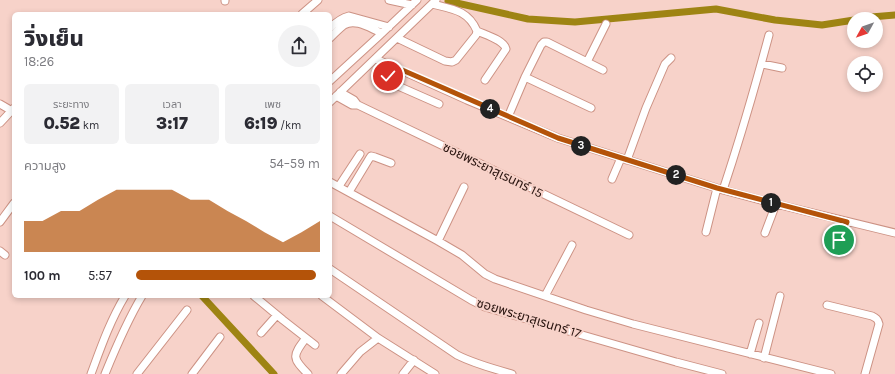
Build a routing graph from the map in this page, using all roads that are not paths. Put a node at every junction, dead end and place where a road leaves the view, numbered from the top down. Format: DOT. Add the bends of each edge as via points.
graph roads {
  1 [pos="318,0"];
  2 [pos="390,0"];
  3 [pos="415,2"];
  4 [pos="434,2"];
  5 [pos="304,12"];
  6 [pos="606,24"];
  7 [pos="332,26"];
  8 [pos="389,27"];
  9 [pos="477,31"];
  10 [pos="382,33"];
  11 [pos="769,35"];
  12 [pos="332,36"];
  13 [pos="397,38"];
  14 [pos="376,58"];
  15 [pos="671,58"];
  16 [pos="587,62"];
  17 [pos="762,64"];
  18 [pos="393,66"];
  19 [pos="782,68"];
  20 [pos="603,70"];
  21 [pos="525,77"];
  22 [pos="332,79"];
  23 [pos="484,80"];
  24 [pos="338,94"];
  25 [pos="332,100"];
  26 [pos="0,104"];
  27 [pos="439,104"];
  28 [pos="590,108"];
  29 [pos="12,110"];
  30 [pos="12,111"];
  31 [pos="508,117"];
  32 [pos="0,123"];
  33 [pos="360,154"];
  34 [pos="624,159"];
  35 [pos="391,163"];
  36 [pos="612,179"];
  37 [pos="332,183"];
  38 [pos="339,186"];
  39 [pos="464,187"];
  40 [pos="720,189"];
  41 [pos="349,192"];
  42 [pos="776,204"];
  43 [pos="12,208"];
  44 [pos="332,217"];
  45 [pos="0,222"];
  46 [pos="847,222"];
  47 [pos="706,232"];
  48 [pos="765,233"];
  49 [pos="895,233"];
  50 [pos="629,235"];
  51 [pos="839,240"];
  52 [pos="438,241"];
  53 [pos="572,246"];
  54 [pos="332,270"];
  55 [pos="545,296"];
  56 [pos="780,296"];
  57 [pos="124,298"];
  58 [pos="141,298"];
  59 [pos="256,298"];
  60 [pos="325,298"];
  61 [pos="827,305"];
  62 [pos="187,310"];
  63 [pos="277,315"];
  64 [pos="759,323"];
  65 [pos="261,333"];
  66 [pos="220,337"];
  67 [pos="306,338"];
  68 [pos="378,338"];
  69 [pos="315,345"];
  70 [pos="750,354"];
  71 [pos="764,358"];
  72 [pos="414,360"];
  73 [pos="433,373"];
  74 [pos="91,374"];
  75 [pos="105,374"];
  76 [pos="137,374"];
  77 [pos="192,374"];
  78 [pos="308,374"];
  79 [pos="341,374"];
  80 [pos="403,374"];
  81 [pos="512,374"];
  82 [pos="722,374"];
  83 [pos="830,374"];
  84 [pos="865,374"];
  1 -- 5 [label="street"];
  2 -- 3 [label="street"];
  3 -- 8 [label="street"];
  4 -- 9 [label="street" via="464,14"];
  4 -- 13 [label="street"];
  6 -- 16 [label="street"];
  7 -- 8 [label="street" via="349,16"];
  8 -- 10 [label="street"];
  9 -- 13 [label="street" via="459,57 452,62 445,62"];
  9 -- 23 [label="street" via="496,39 506,47"];
  10 -- 12 [label="street" via="351,22"];
  10 -- 22 [label="street"];
  11 -- 17 [label="street"];
  13 -- 14 [label="street"];
  14 -- 18 [label="street"];
  14 -- 24 [label="street"];
  15 -- 34 [label="street" via="665,64"];
  16 -- 20 [label="street"];
  16 -- 21 [label="street" via="544,42"];
  17 -- 19 [label="street"];
  17 -- 40 [label="street" via="738,145"];
  18 -- 27 [label="street" via="388,76 389,82"];
  18 -- 31 [label="street"];
  21 -- 28 [label="street"];
  21 -- 31 [label="street"];
  24 -- 25 [label="street"];
  24 -- 50 [label="street, ซอยพระยาสุเรนทร์ 15" via="352,105 358,105"];
  26 -- 29 [label="street"];
  30 -- 32 [label="street"];
  31 -- 34 [label="street" via="558,138"];
  33 -- 38 [label="street"];
  34 -- 36 [label="street"];
  34 -- 40 [label="street"];
  35 -- 41 [label="street" via="371,156"];
  37 -- 38 [label="street"];
  38 -- 41 [label="street"];
  39 -- 52 [label="street"];
  40 -- 42 [label="street"];
  40 -- 47 [label="street"];
  41 -- 52 [label="street"];
  42 -- 46 [label="street"];
  42 -- 48 [label="street"];
  43 -- 45 [label="street"];
  44 -- 82 [label="street, ซอยพระยาสุเรนทร์ 17" via="485,307"];
  46 -- 49 [label="street"];
  46 -- 51 [label="street"];
  52 -- 55 [label="street" via="462,255 485,274"];
  53 -- 55 [label="street"];
  54 -- 81 [label="street" via="457,355 468,361"];
  55 -- 70 [label="street" via="632,324"];
  56 -- 71 [label="street"];
  57 -- 74 [label="street" via="106,333"];
  58 -- 75 [label="street" via="127,322"];
  59 -- 63 [label="street"];
  60 -- 68 [label="street"];
  61 -- 84 [label="street" via="872,316 878,320"];
  62 -- 76 [label="street"];
  63 -- 65 [label="street"];
  63 -- 67 [label="street"];
  64 -- 70 [label="street"];
  66 -- 77 [label="street"];
  67 -- 69 [label="street"];
  67 -- 78 [label="street" via="296,353 296,359 297,364"];
  68 -- 72 [label="street"];
  68 -- 79 [label="street" via="360,352"];
  70 -- 71 [label="street"];
  71 -- 83 [label="street"];
  72 -- 73 [label="street"];
  72 -- 80 [label="street"];
}
